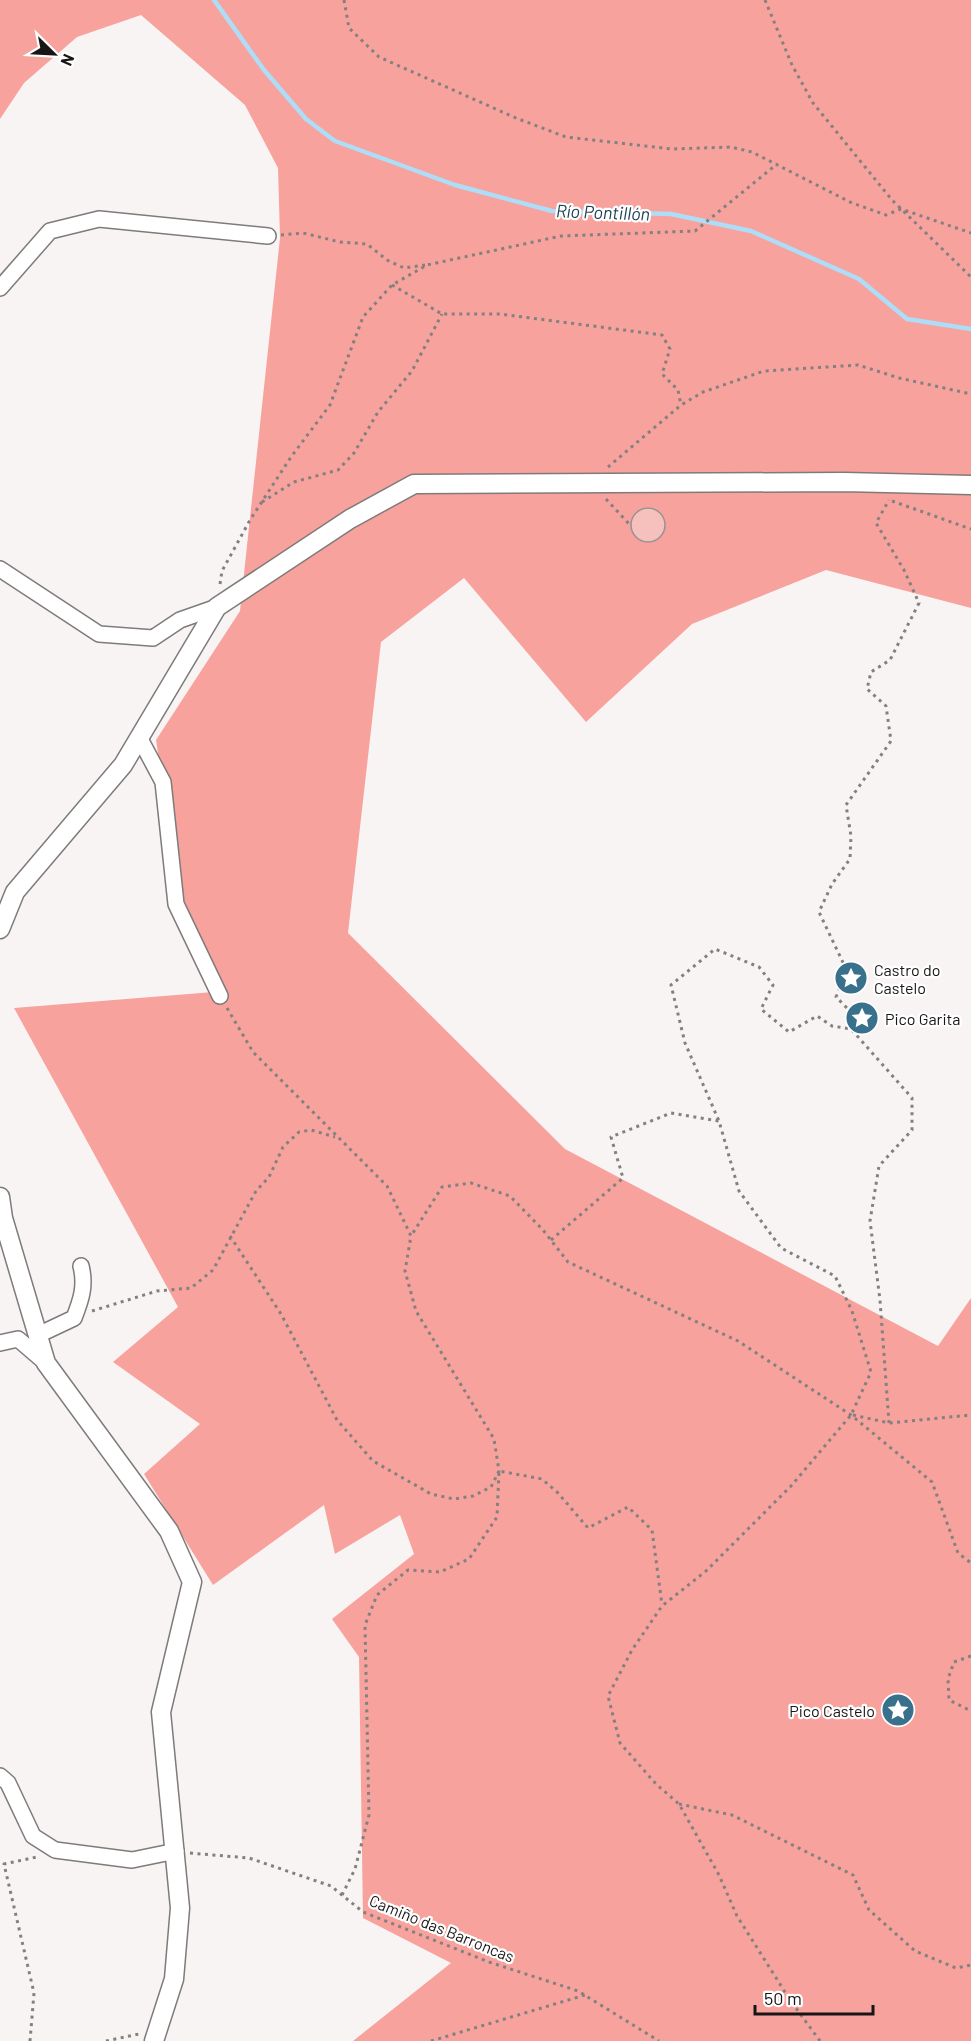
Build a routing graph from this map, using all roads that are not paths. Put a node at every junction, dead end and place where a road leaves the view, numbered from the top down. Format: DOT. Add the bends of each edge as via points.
graph roads {
  1 [pos="268,236"];
  2 [pos="0,288"];
  3 [pos="971,485"];
  4 [pos="0,569"];
  5 [pos="217,607"];
  6 [pos="139,737"];
  7 [pos="0,929"];
  8 [pos="220,996"];
  9 [pos="0,1197"];
  10 [pos="81,1266"];
  11 [pos="38,1335"];
  12 [pos="0,1343"];
  13 [pos="46,1363"];
  14 [pos="0,1776"];
  15 [pos="176,1851"];
  16 [pos="156,2036"];
  1 -- 2 [label="street" via="99,219 50,231"];
  3 -- 5 [label="street" via="888,492 591,482 414,484 350,519"];
  4 -- 5 [label="street" via="99,634 153,638 180,620"];
  5 -- 6 [label="street"];
  6 -- 7 [label="street" via="123,765 15,892"];
  6 -- 8 [label="street" via="164,782 176,904"];
  9 -- 11 [label="street"];
  10 -- 11 [label="street" via="83,1297 74,1318"];
  11 -- 13 [label="street"];
  12 -- 13 [label="street" via="18,1339"];
  13 -- 15 [label="street" via="169,1531 192,1582 161,1712"];
  14 -- 15 [label="street" via="8,1783 33,1836 54,1850 132,1860"];
  15 -- 16 [label="street" via="180,1908 174,1979"];
}
